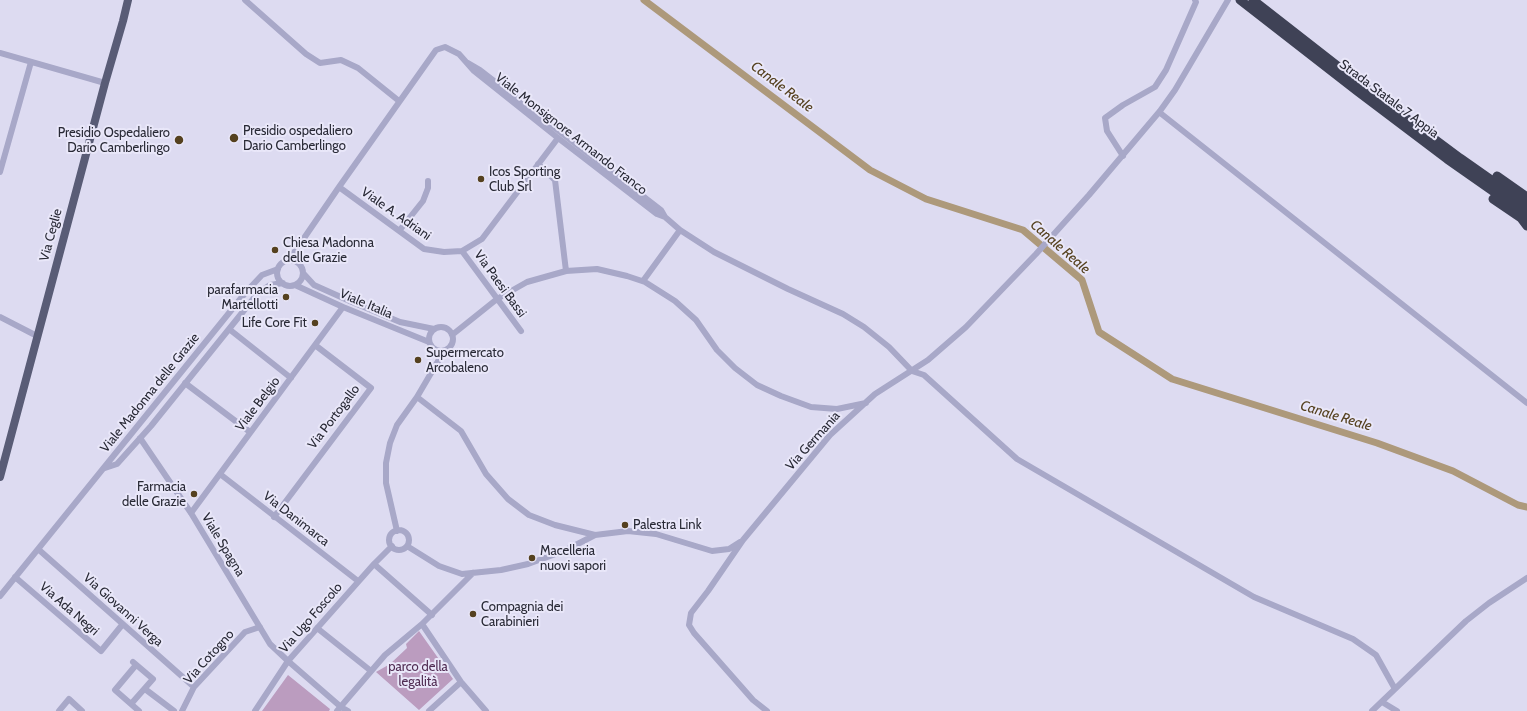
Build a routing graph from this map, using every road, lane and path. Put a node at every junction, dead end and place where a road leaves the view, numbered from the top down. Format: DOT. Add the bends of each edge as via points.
graph roads {
  1 [pos="128,0"];
  2 [pos="246,0"];
  3 [pos="1195,0"];
  4 [pos="1228,0"];
  5 [pos="1240,0"];
  6 [pos="1253,0"];
  7 [pos="0,53"];
  8 [pos="31,62"];
  9 [pos="468,63"];
  10 [pos="105,83"];
  11 [pos="399,101"];
  12 [pos="1159,112"];
  13 [pos="558,138"];
  14 [pos="1123,156"];
  15 [pos="1460,158"];
  16 [pos="1447,159"];
  17 [pos="538,164"];
  18 [pos="0,172"];
  19 [pos="428,181"];
  20 [pos="339,187"];
  21 [pos="1527,197"];
  22 [pos="1527,205"];
  23 [pos="1527,215"];
  24 [pos="665,217"];
  25 [pos="1527,226"];
  26 [pos="680,230"];
  27 [pos="398,231"];
  28 [pos="462,251"];
  29 [pos="289,260"];
  30 [pos="278,269"];
  31 [pos="566,271"];
  32 [pos="303,273"];
  33 [pos="643,282"];
  34 [pos="283,283"];
  35 [pos="295,285"];
  36 [pos="497,299"];
  37 [pos="343,307"];
  38 [pos="0,317"];
  39 [pos="229,329"];
  40 [pos="434,329"];
  41 [pos="521,331"];
  42 [pos="452,335"];
  43 [pos="37,336"];
  44 [pos="429,342"];
  45 [pos="315,345"];
  46 [pos="444,351"];
  47 [pos="912,371"];
  48 [pos="291,378"];
  49 [pos="185,383"];
  50 [pos="417,397"];
  51 [pos="866,403"];
  52 [pos="1527,403"];
  53 [pos="250,432"];
  54 [pos="140,438"];
  55 [pos="105,468"];
  56 [pos="220,474"];
  57 [pos="0,477"];
  58 [pos="191,514"];
  59 [pos="274,516"];
  60 [pos="397,531"];
  61 [pos="595,535"];
  62 [pos="743,540"];
  63 [pos="392,546"];
  64 [pos="407,546"];
  65 [pos="38,549"];
  66 [pos="374,564"];
  67 [pos="474,573"];
  68 [pos="15,577"];
  69 [pos="1527,578"];
  70 [pos="358,581"];
  71 [pos="0,596"];
  72 [pos="432,615"];
  73 [pos="122,624"];
  74 [pos="422,624"];
  75 [pos="260,627"];
  76 [pos="318,628"];
  77 [pos="288,661"];
  78 [pos="371,671"];
  79 [pos="462,682"];
  80 [pos="194,687"];
  81 [pos="145,689"];
  82 [pos="1395,689"];
  83 [pos="1382,702"];
  84 [pos="131,704"];
  85 [pos="339,709"];
  86 [pos="59,711"];
  87 [pos="82,711"];
  88 [pos="140,711"];
  89 [pos="174,711"];
  90 [pos="182,711"];
  91 [pos="256,711"];
  92 [pos="348,711"];
  93 [pos="429,711"];
  94 [pos="486,711"];
  95 [pos="767,711"];
  96 [pos="1372,711"];
  97 [pos="1397,711"];
  1 -- 10 [label="main road, Via Ceglie"];
  2 -- 11 [label="street" via="306,54 320,63 341,60 358,68"];
  3 -- 14 [label="street" via="1166,70 1155,87 1105,118 1107,131"];
  4 -- 12 [label="street, Via Germania" via="1175,90"];
  5 -- 16 [label="highway, Strada Statale 7 Appia"];
  6 -- 15 [label="highway, Strada Statale 7 Appia"];
  7 -- 8 [label="street"];
  8 -- 10 [label="street"];
  8 -- 18 [label="street"];
  9 -- 11 [label="street, Viale Monsignore Armando Franco" via="445,47 436,50"];
  9 -- 13 [label="street, Viale Monsignore Armando Franco" via="474,71"];
  9 -- 24 [label="street, Viale Monsignore Armando Franco" via="661,210"];
  10 -- 43 [label="main road, Via Ceglie"];
  11 -- 20 [label="street, Viale Monsignore Armando Franco"];
  12 -- 14 [label="street, Via Germania"];
  12 -- 52 [label="street"];
  13 -- 17 [label="street"];
  13 -- 24 [label="street, Viale Monsignore Armando Franco" via="657,214"];
  14 -- 47 [label="street, Via Germania" via="1052,237 966,327"];
  15 -- 21 [label="highway" via="1491,172"];
  15 -- 22 [label="highway, Strada Statale 7 Appia"];
  16 -- 23 [label="highway, Strada Statale 7 Appia"];
  16 -- 25 [label="highway" via="1471,183 1521,218"];
  17 -- 28 [label="street" via="482,238"];
  17 -- 31 [label="street" via="555,180"];
  19 -- 27 [label="street" via="423,200"];
  20 -- 27 [label="street, Viale A. Adriani"];
  20 -- 29 [label="street, Viale Monsignore Armando Franco"];
  24 -- 26 [label="street, Viale Monsignore Armando Franco"];
  26 -- 33 [label="street"];
  26 -- 47 [label="street, Viale Monsignore Armando Franco" via="714,252 843,314 864,327"];
  27 -- 28 [label="street, Viale A. Adriani" via="424,250"];
  28 -- 36 [label="street, Via Paesi Bassi"];
  29 -- 30 [label="street"];
  29 -- 32 [label="street" via="298,262"];
  30 -- 34 [label="street" via="278,276"];
  30 -- 55 [label="street, Viale Madonna delle Grazie" via="262,274 246,292"];
  31 -- 33 [label="street" via="597,269"];
  31 -- 36 [label="street" via="528,282"];
  32 -- 35 [label="street" via="302,279"];
  32 -- 40 [label="street, Viale Italia" via="314,285 352,302 400,322"];
  33 -- 51 [label="street" via="675,301 696,320 717,350 757,385 811,407 837,409"];
  34 -- 35 [label="street"];
  34 -- 39 [label="street, Viale Madonna delle Grazie" via="270,285 258,293"];
  35 -- 37 [label="street, Viale Italia"];
  36 -- 41 [label="street, Via Paesi Bassi"];
  36 -- 42 [label="street"];
  37 -- 44 [label="street, Viale Italia"];
  37 -- 45 [label="street, Viale Belgio"];
  38 -- 43 [label="street"];
  39 -- 48 [label="street"];
  39 -- 49 [label="street, Viale Madonna delle Grazie"];
  40 -- 42 [label="street" via="446,328"];
  40 -- 44 [label="street"];
  42 -- 46 [label="street" via="451,346"];
  43 -- 57 [label="main road, Via Ceglie"];
  44 -- 46 [label="street" via="436,350"];
  45 -- 48 [label="street, Viale Belgio"];
  45 -- 59 [label="street, Via Portogallo" via="370,388"];
  46 -- 50 [label="street"];
  47 -- 51 [label="street, Via Germania" via="875,394"];
  47 -- 82 [label="street, Viale Monsignore Armando Franco" via="924,375 1017,458 1049,478 1254,597 1353,639 1376,655"];
  48 -- 53 [label="street, Viale Belgio"];
  49 -- 53 [label="street"];
  49 -- 54 [label="street, Viale Madonna delle Grazie"];
  50 -- 60 [label="street" via="397,425 386,462 386,483"];
  50 -- 61 [label="street" via="461,431 486,474 508,499 529,515 555,525"];
  51 -- 62 [label="street, Via Germania" via="826,440"];
  53 -- 56 [label="street, Viale Belgio"];
  54 -- 55 [label="street, Viale Madonna delle Grazie" via="117,464"];
  54 -- 58 [label="street, Viale Spagna"];
  55 -- 65 [label="street"];
  56 -- 58 [label="street, Viale Belgio"];
  56 -- 59 [label="street, Via Danimarca"];
  58 -- 75 [label="street, Viale Spagna"];
  59 -- 70 [label="street, Via Danimarca"];
  60 -- 63 [label="street" via="391,534 389,539"];
  60 -- 64 [label="street" via="405,532 408,536"];
  61 -- 62 [label="street" via="628,531 656,534 712,551 729,549"];
  61 -- 67 [label="street" via="564,551 528,564"];
  62 -- 95 [label="street" via="691,613 689,625 753,700"];
  63 -- 64 [label="street" via="398,550"];
  63 -- 66 [label="street, Via Ugo Foscolo"];
  64 -- 67 [label="street" via="439,566 462,574"];
  65 -- 68 [label="street"];
  65 -- 73 [label="street, Via Giovanni Verga"];
  66 -- 70 [label="street, Via Ugo Foscolo"];
  66 -- 72 [label="street"];
  67 -- 72 [label="street"];
  68 -- 71 [label="street"];
  68 -- 73 [label="street, Via Ada Negri" via="101,651"];
  69 -- 82 [label="street" via="1466,621"];
  70 -- 76 [label="street, Via Ugo Foscolo"];
  72 -- 74 [label="street"];
  73 -- 80 [label="street, Via Giovanni Verga"];
  74 -- 78 [label="street" via="385,655"];
  74 -- 79 [label="street"];
  75 -- 77 [label="street, Viale Spagna" via="270,644"];
  75 -- 80 [label="street, Via Cotogno" via="246,632"];
  76 -- 77 [label="street, Via Ugo Foscolo"];
  76 -- 78 [label="street"];
  77 -- 85 [label="street, Viale Spagna"];
  77 -- 91 [label="street, Via Ugo Foscolo"];
  78 -- 85 [label="street"];
  79 -- 93 [label="street"];
  79 -- 94 [label="street"];
  80 -- 90 [label="street, Via Cotogno"];
  81 -- 84 [label="street"];
  81 -- 84 [label="street" via="153,678 134,663 115,690"];
  81 -- 89 [label="street"];
  82 -- 83 [label="street"];
  83 -- 96 [label="street"];
  83 -- 97 [label="street"];
  84 -- 88 [label="street"];
  85 -- 92 [label="street, Viale Spagna"];
  86 -- 87 [label="street" via="69,699"];
}
